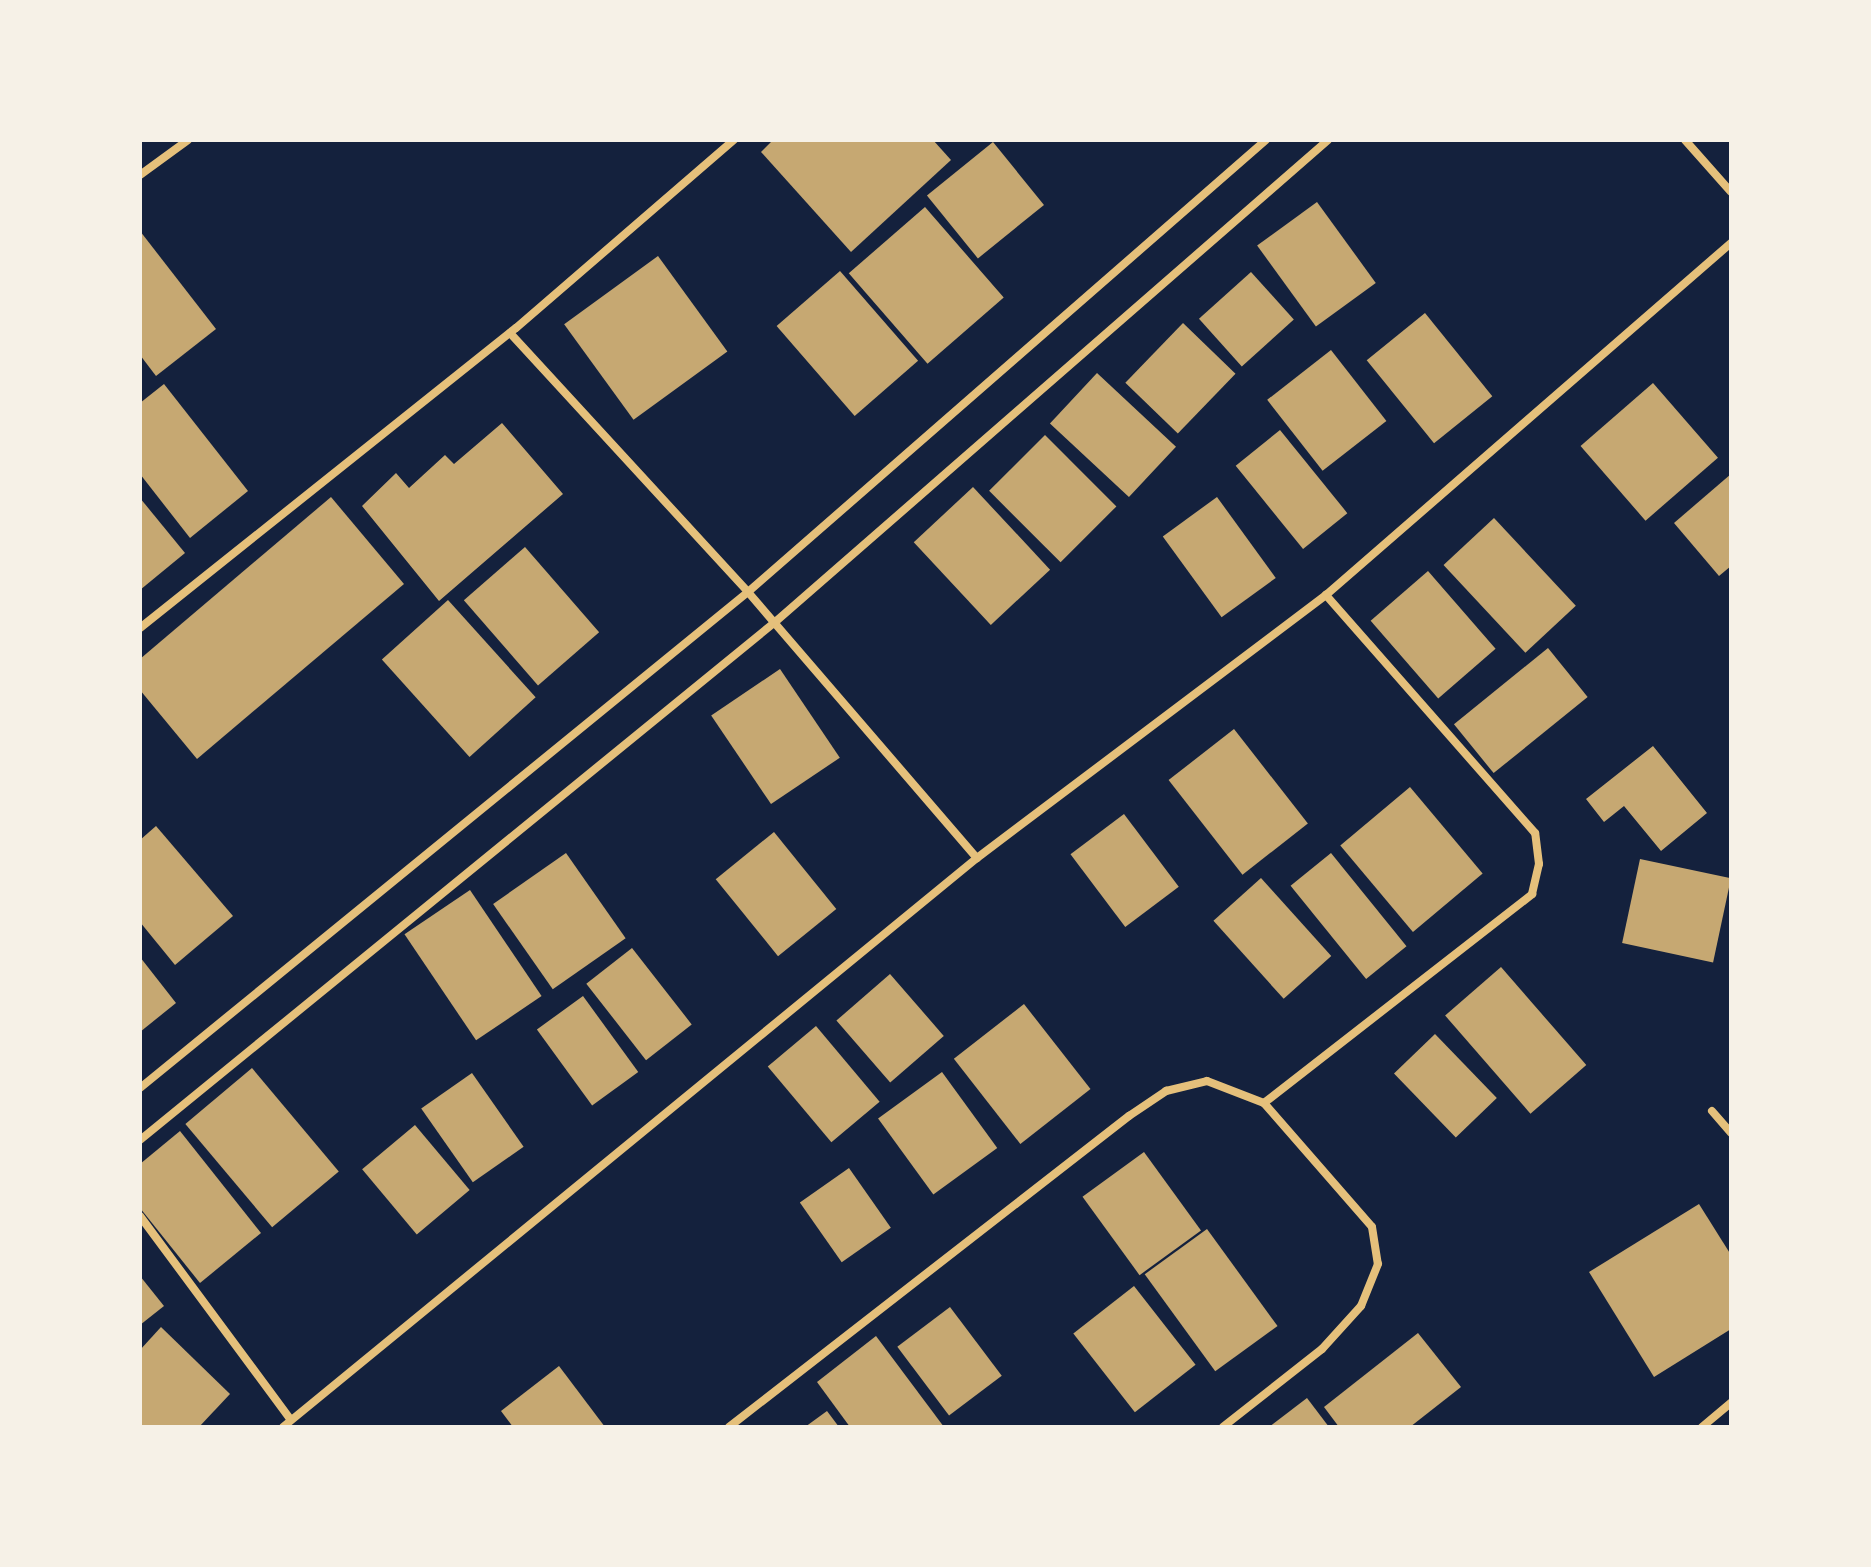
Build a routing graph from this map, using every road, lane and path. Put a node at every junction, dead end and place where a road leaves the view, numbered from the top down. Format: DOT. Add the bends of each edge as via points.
graph roads {
  1 [pos="188,140"];
  2 [pos="734,140"];
  3 [pos="1266,140"];
  4 [pos="1328,140"];
  5 [pos="1685,140"];
  6 [pos="140,175"];
  7 [pos="1731,192"];
  8 [pos="1731,243"];
  9 [pos="510,333"];
  10 [pos="748,592"];
  11 [pos="1326,595"];
  12 [pos="774,623"];
  13 [pos="140,628"];
  14 [pos="977,858"];
  15 [pos="140,1088"];
  16 [pos="1264,1103"];
  17 [pos="1712,1111"];
  18 [pos="1731,1133"];
  19 [pos="140,1140"];
  20 [pos="140,1216"];
  21 [pos="1731,1403"];
  22 [pos="290,1419"];
  23 [pos="283,1427"];
  24 [pos="729,1427"];
  25 [pos="1223,1427"];
  26 [pos="1702,1427"];
  1 -- 6 [label="street"];
  2 -- 9 [label="street"];
  3 -- 10 [label="street"];
  4 -- 12 [label="street"];
  5 -- 7 [label="street"];
  8 -- 11 [label="street"];
  9 -- 10 [label="street"];
  9 -- 13 [label="street"];
  10 -- 12 [label="street"];
  10 -- 15 [label="street"];
  11 -- 14 [label="street"];
  11 -- 16 [label="street" via="1535,833 1539,864 1532,894"];
  12 -- 14 [label="street"];
  12 -- 19 [label="street"];
  14 -- 22 [label="street"];
  16 -- 24 [label="street" via="1207,1081 1166,1091"];
  16 -- 25 [label="street" via="1372,1227 1378,1264 1361,1306 1322,1349"];
  17 -- 18 [label="street"];
  20 -- 22 [label="street"];
  21 -- 26 [label="street"];
  22 -- 23 [label="street"];
}
